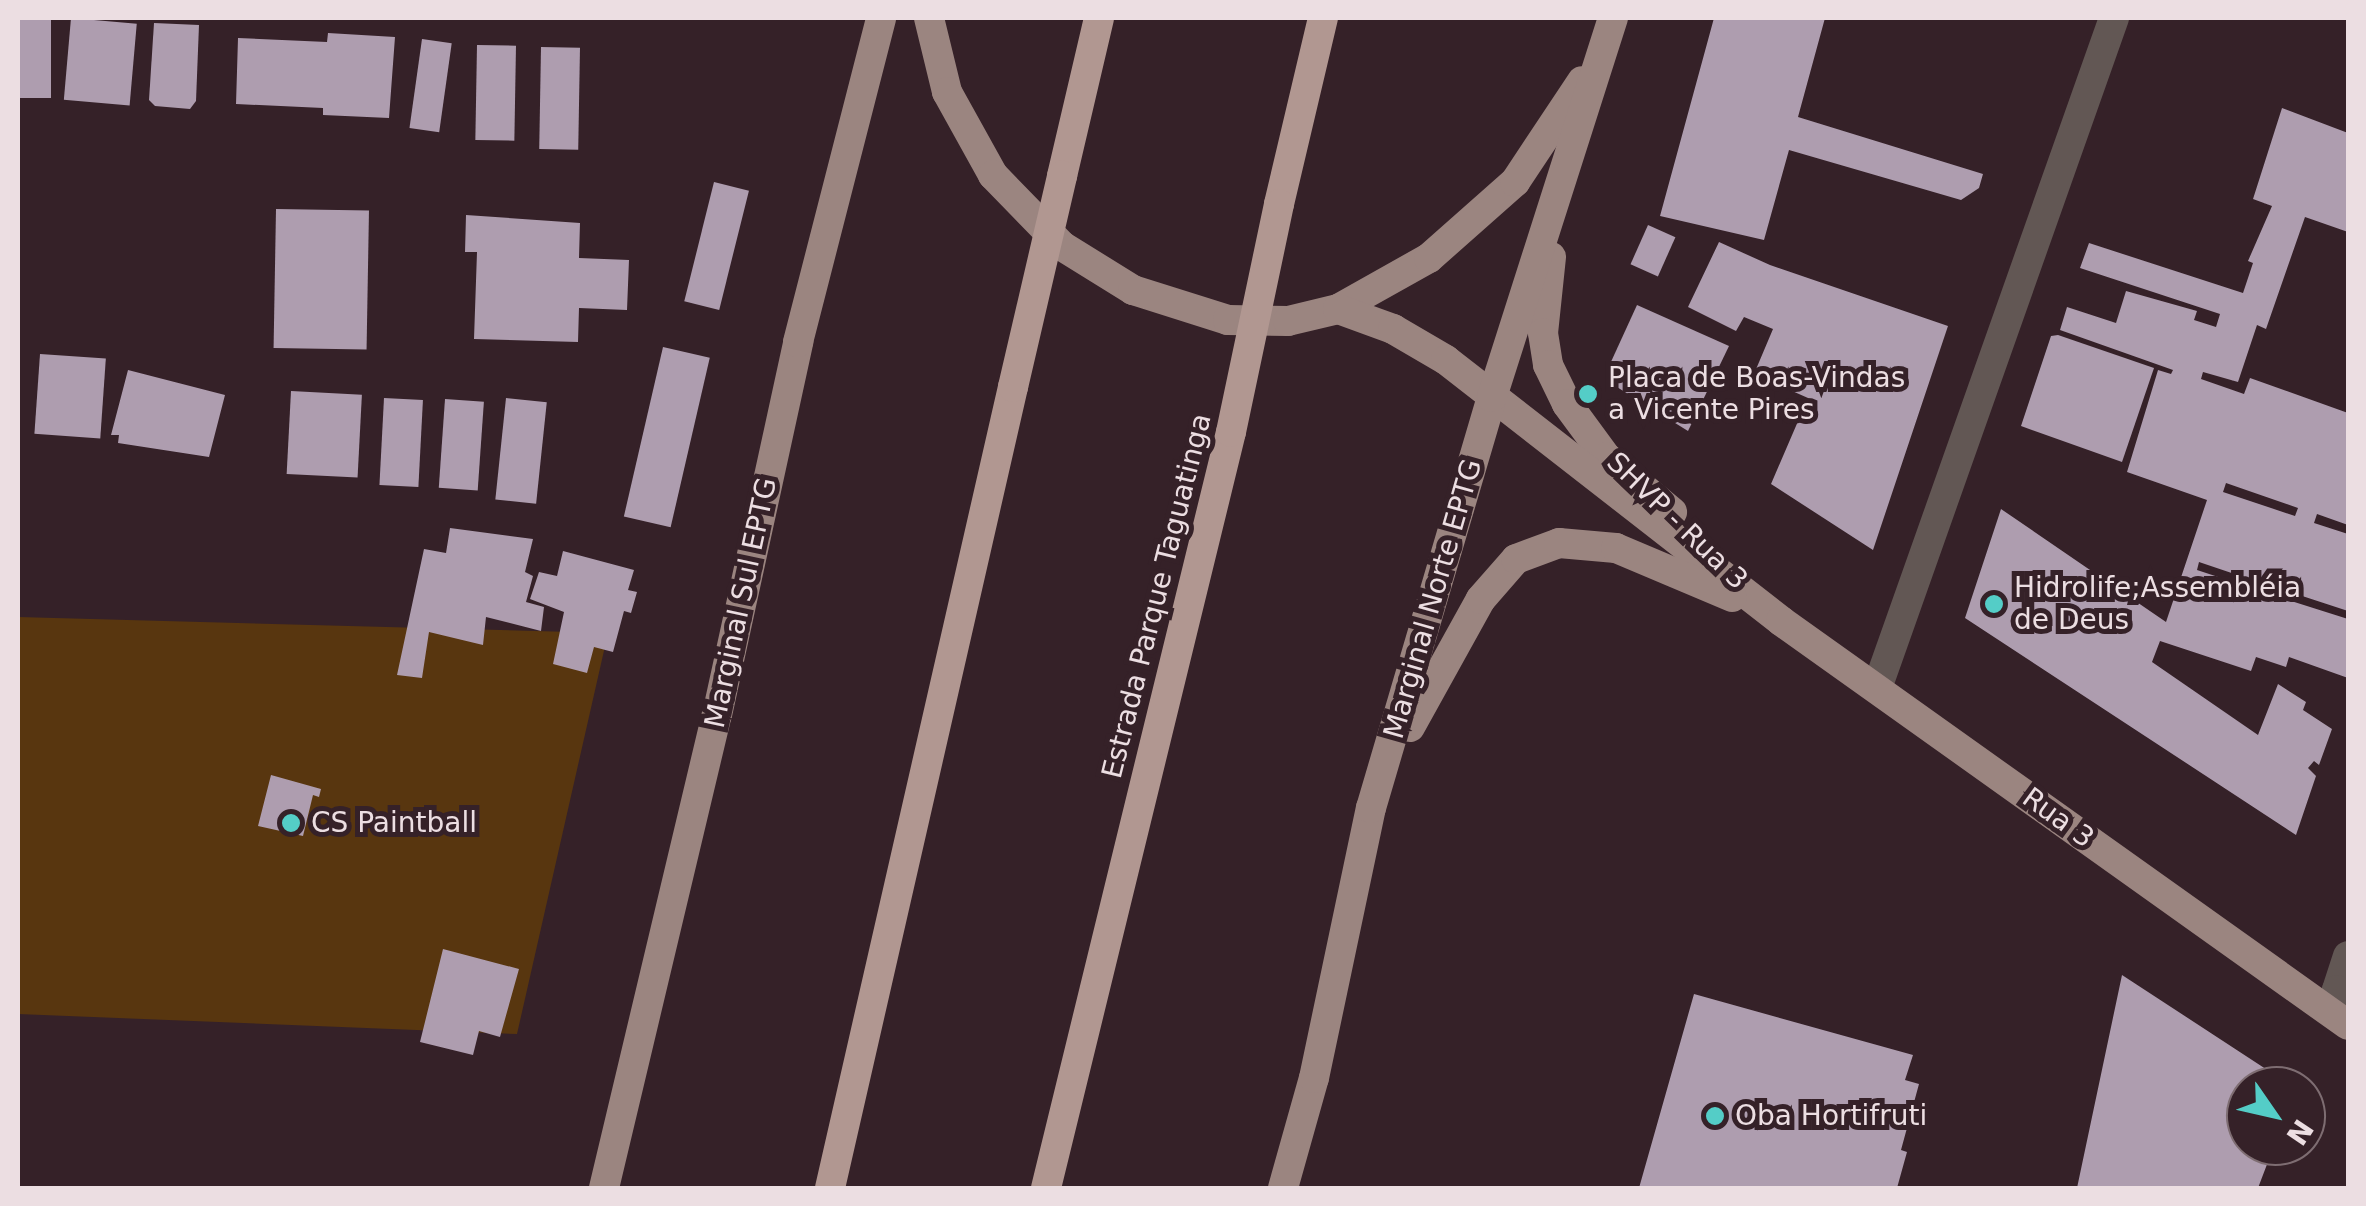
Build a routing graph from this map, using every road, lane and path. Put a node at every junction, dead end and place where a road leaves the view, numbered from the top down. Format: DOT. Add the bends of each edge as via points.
graph roads {
  1 [pos="881,18"];
  2 [pos="929,18"];
  3 [pos="1099,18"];
  4 [pos="1323,18"];
  5 [pos="1612,18"];
  6 [pos="2114,18"];
  7 [pos="1604,50"];
  8 [pos="1560,186"];
  9 [pos="1338,308"];
  10 [pos="1492,398"];
  11 [pos="1768,611"];
  12 [pos="1877,688"];
  13 [pos="1371,808"];
  14 [pos="2348,956"];
  15 [pos="2348,1014"];
  16 [pos="2348,1024"];
  17 [pos="604,1188"];
  18 [pos="830,1188"];
  19 [pos="1046,1188"];
  20 [pos="1282,1188"];
  1 -- 17 [label="main road, Marginal Sul EPTG" via="798,342"];
  2 -- 9 [label="main road" via="947,92 993,175 1062,246 1133,290 1228,320 1288,321"];
  3 -- 18 [label="highway, bridge"];
  4 -- 19 [label="highway, Estrada Parque Taguatinga, bridge" via="1231,432"];
  5 -- 7 [label="main road, Marginal Norte EPTG"];
  6 -- 12 [label="street"];
  7 -- 8 [label="main road, Marginal Norte EPTG"];
  7 -- 9 [label="main road" via="1515,182 1429,258"];
  8 -- 10 [label="main road, Marginal Norte EPTG"];
  8 -- 11 [label="main road, SHVP - Rua 3" via="1543,333 1548,364 1567,404 1606,456 1719,554"];
  9 -- 10 [label="main road" via="1394,329"];
  10 -- 11 [label="main road"];
  10 -- 13 [label="main road, Marginal Norte EPTG"];
  11 -- 12 [label="main road, Rua 3"];
  11 -- 13 [label="main road, SHVP - Rua 3" via="1616,548 1559,543 1516,559 1481,599 1434,678"];
  12 -- 16 [label="main road, Rua 3"];
  13 -- 20 [label="main road, Marginal Norte EPTG" via="1314,1078"];
  14 -- 15 [label="street" via="2337,990"];
}
